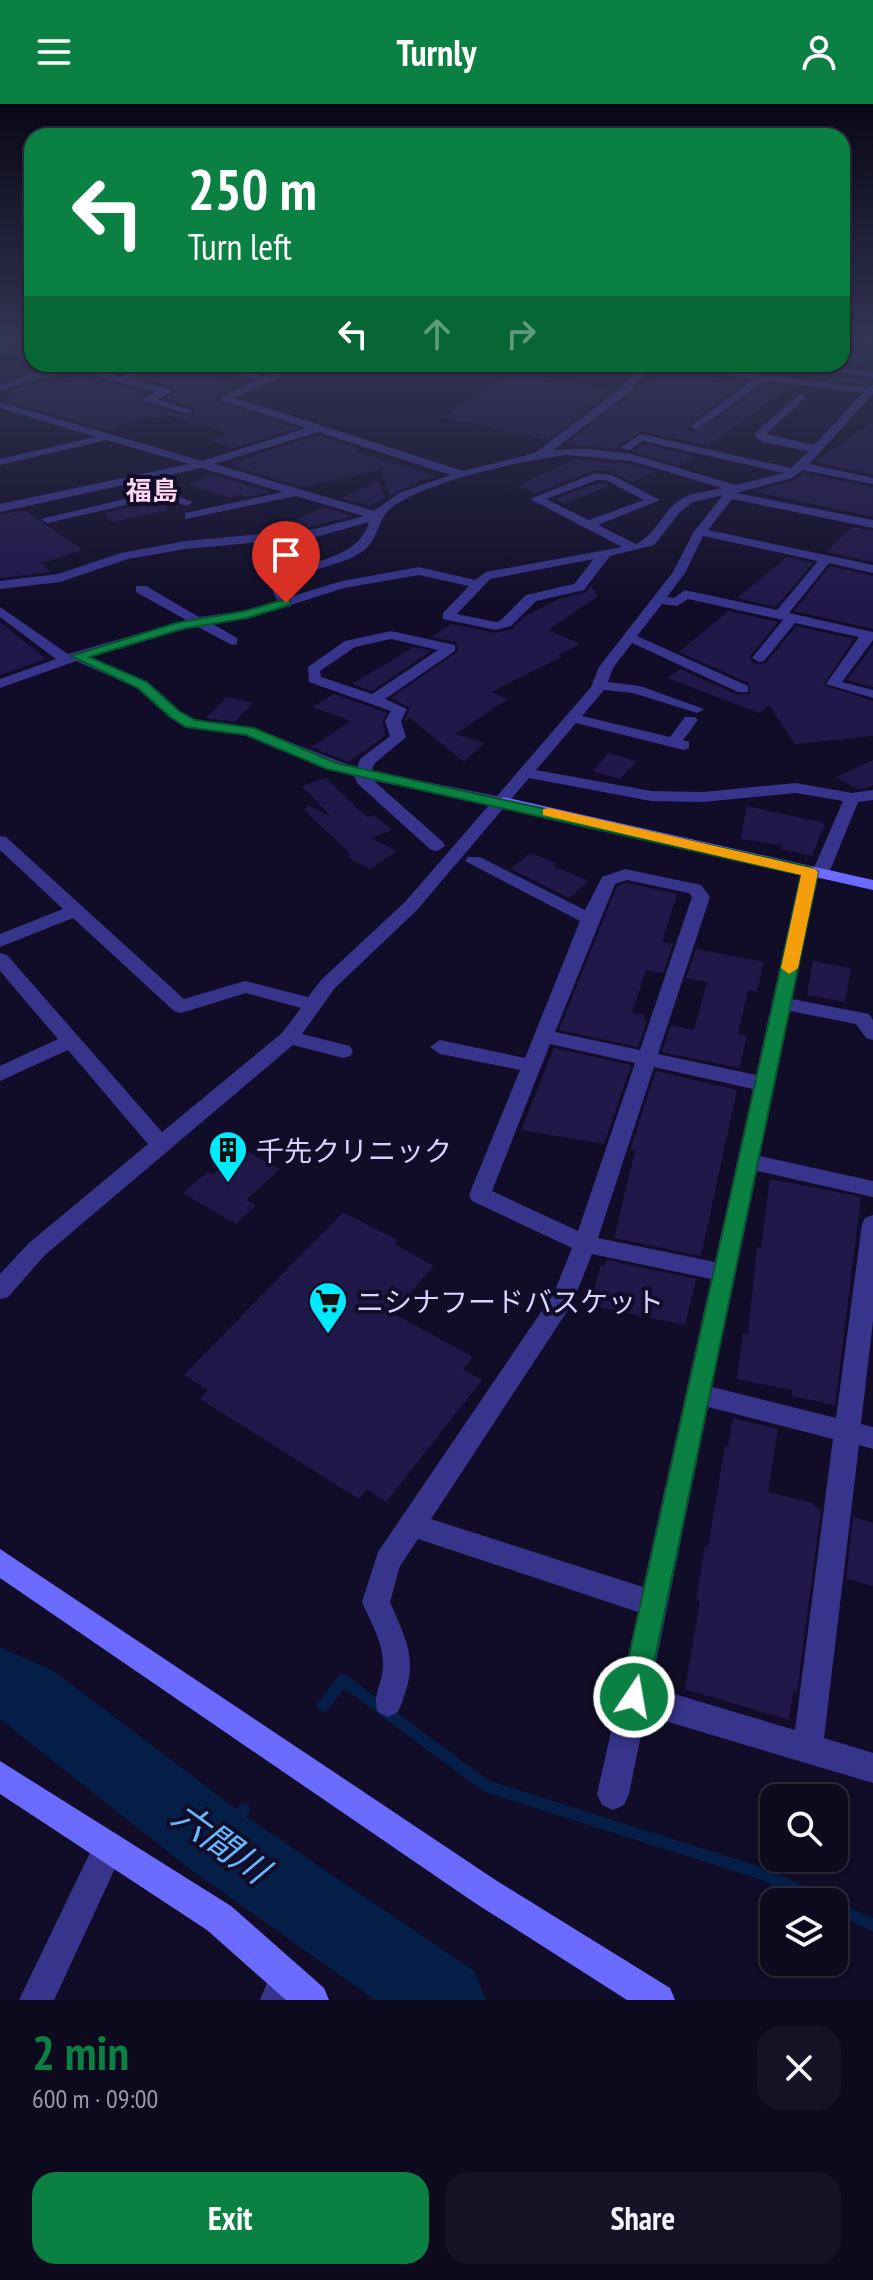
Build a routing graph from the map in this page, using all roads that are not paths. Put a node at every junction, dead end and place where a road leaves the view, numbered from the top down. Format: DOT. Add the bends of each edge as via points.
graph roads {
  1 [pos="82,429"];
  2 [pos="314,429"];
  3 [pos="328,429"];
  4 [pos="572,429"];
  5 [pos="765,429"];
  6 [pos="835,429"];
  7 [pos="107,437"];
  8 [pos="626,448"];
  9 [pos="817,449"];
  10 [pos="535,457"];
  11 [pos="0,462"];
  12 [pos="208,464"];
  13 [pos="797,469"];
  14 [pos="463,475"];
  15 [pos="130,480"];
  16 [pos="873,481"];
  17 [pos="297,492"];
  18 [pos="732,492"];
  19 [pos="72,493"];
  20 [pos="160,494"];
  21 [pos="187,502"];
  22 [pos="0,508"];
  23 [pos="92,509"];
  24 [pos="76,513"];
  25 [pos="189,516"];
  26 [pos="377,516"];
  27 [pos="47,519"];
  28 [pos="873,524"];
  29 [pos="588,525"];
  30 [pos="95,527"];
  31 [pos="700,532"];
  32 [pos="635,548"];
  33 [pos="606,553"];
  34 [pos="826,559"];
  35 [pos="873,569"];
  36 [pos="478,584"];
  37 [pos="0,585"];
  38 [pos="141,589"];
  39 [pos="658,600"];
  40 [pos="286,603"];
  41 [pos="0,611"];
  42 [pos="786,617"];
  43 [pos="198,621"];
  44 [pos="871,636"];
  45 [pos="629,637"];
  46 [pos="232,641"];
  47 [pos="72,658"];
  48 [pos="759,658"];
  49 [pos="0,684"];
  50 [pos="599,685"];
  51 [pos="743,689"];
  52 [pos="873,694"];
  53 [pos="374,700"];
  54 [pos="573,718"];
  55 [pos="527,773"];
  56 [pos="362,774"];
  57 [pos="873,795"];
  58 [pos="852,798"];
  59 [pos="503,802"];
  60 [pos="0,841"];
  61 [pos="437,846"];
  62 [pos="474,861"];
  63 [pos="815,873"];
  64 [pos="873,885"];
  65 [pos="76,910"];
  66 [pos="590,919"];
  67 [pos="0,941"];
  68 [pos="0,959"];
  69 [pos="782,1003"];
  70 [pos="314,1005"];
  71 [pos="873,1033"];
  72 [pos="543,1036"];
  73 [pos="289,1038"];
  74 [pos="71,1041"];
  75 [pos="440,1047"];
  76 [pos="343,1051"];
  77 [pos="647,1059"];
  78 [pos="532,1066"];
  79 [pos="0,1074"];
  80 [pos="764,1084"];
  81 [pos="162,1146"];
  82 [pos="748,1161"];
  83 [pos="873,1189"];
  84 [pos="873,1224"];
  85 [pos="585,1244"];
  86 [pos="724,1273"];
  87 [pos="0,1290"];
  88 [pos="698,1394"];
  89 [pos="860,1435"];
  90 [pos="412,1525"];
  91 [pos="0,1562"];
  92 [pos="653,1604"];
  93 [pos="634,1697"];
  94 [pos="388,1702"];
  95 [pos="808,1749"];
  96 [pos="873,1768"];
  97 [pos="0,1776"];
  98 [pos="613,1794"];
  99 [pos="109,1847"];
  100 [pos="281,1988"];
  101 [pos="36,2000"];
  102 [pos="312,2000"];
  103 [pos="658,2000"];
  1 -- 7 [label="street"];
  2 -- 12 [label="street"];
  3 -- 14 [label="street"];
  4 -- 10 [label="street"];
  5 -- 9 [label="street" via="759,435 769,441"];
  6 -- 9 [label="street"];
  7 -- 11 [label="street"];
  7 -- 12 [label="street"];
  8 -- 13 [label="street" via="641,437"];
  9 -- 13 [label="street"];
  10 -- 14 [label="street"];
  10 -- 18 [label="street" via="567,452 617,455"];
  12 -- 15 [label="street"];
  12 -- 17 [label="street"];
  13 -- 16 [label="street"];
  13 -- 18 [label="street"];
  14 -- 26 [label="street" via="414,491"];
  15 -- 19 [label="street"];
  15 -- 20 [label="street"];
  17 -- 25 [label="street"];
  17 -- 26 [label="street"];
  18 -- 28 [label="street"];
  18 -- 31 [label="street"];
  18 -- 32 [label="street" via="689,499 650,542"];
  19 -- 22 [label="street"];
  19 -- 23 [label="street"];
  20 -- 21 [label="street"];
  20 -- 23 [label="street"];
  23 -- 24 [label="street"];
  24 -- 27 [label="street"];
  24 -- 30 [label="street"];
  26 -- 37 [label="street" via="316,533 174,547 125,556 60,578"];
  26 -- 40 [label="street" via="371,540 360,548 290,578 280,593"];
  29 -- 29 [label="street" via="536,499 596,476 654,500"];
  29 -- 32 [label="street"];
  31 -- 34 [label="street"];
  31 -- 39 [label="street"];
  32 -- 33 [label="street"];
  33 -- 36 [label="street" via="486,576"];
  33 -- 36 [label="street" via="579,587 531,598 496,626 448,616"];
  34 -- 35 [label="street"];
  34 -- 42 [label="street"];
  36 -- 40 [label="street" via="419,571 342,585"];
  38 -- 43 [label="street"];
  39 -- 42 [label="street" via="677,602 685,594"];
  39 -- 45 [label="street"];
  40 -- 43 [label="street"];
  41 -- 47 [label="street"];
  42 -- 44 [label="street"];
  42 -- 48 [label="street"];
  43 -- 46 [label="street"];
  43 -- 47 [label="street"];
  44 -- 52 [label="street" via="833,684"];
  45 -- 50 [label="street"];
  45 -- 51 [label="street"];
  47 -- 49 [label="street"];
  47 -- 56 [label="street" via="142,685 191,724 249,731"];
  50 -- 54 [label="street"];
  50 -- 54 [label="street" via="635,689 693,714 679,743"];
  53 -- 53 [label="street" via="314,679 313,670 350,644 391,635 450,648"];
  53 -- 56 [label="street" via="400,709 393,721 398,737 366,762"];
  54 -- 55 [label="street"];
  55 -- 58 [label="street" via="651,796 796,788"];
  55 -- 59 [label="street"];
  56 -- 59 [label="street"];
  56 -- 61 [label="street"];
  57 -- 58 [label="street"];
  58 -- 63 [label="street"];
  59 -- 63 [label="street"];
  59 -- 70 [label="street" via="411,906 328,984"];
  60 -- 65 [label="street"];
  62 -- 66 [label="street"];
  63 -- 64 [label="street"];
  63 -- 69 [label="street"];
  65 -- 67 [label="street"];
  65 -- 70 [label="street" via="181,1007 245,987"];
  66 -- 72 [label="street"];
  66 -- 77 [label="street" via="608,881 625,874 695,889 701,897"];
  68 -- 74 [label="street"];
  69 -- 71 [label="street" via="862,1019"];
  69 -- 80 [label="street"];
  70 -- 73 [label="street"];
  72 -- 77 [label="street"];
  72 -- 78 [label="street"];
  73 -- 76 [label="street"];
  73 -- 81 [label="street"];
  74 -- 79 [label="street"];
  74 -- 81 [label="street"];
  75 -- 78 [label="street"];
  77 -- 80 [label="street"];
  77 -- 85 [label="street"];
  78 -- 85 [label="street" via="480,1195"];
  80 -- 82 [label="street"];
  81 -- 87 [label="street" via="37,1249"];
  82 -- 83 [label="street"];
  82 -- 86 [label="street"];
  84 -- 89 [label="street"];
  85 -- 86 [label="street"];
  85 -- 90 [label="street" via="564,1297"];
  86 -- 88 [label="street"];
  88 -- 89 [label="street"];
  88 -- 92 [label="street"];
  89 -- 95 [label="street"];
  90 -- 92 [label="street"];
  90 -- 94 [label="street" via="388,1561 376,1602 397,1645 396,1683"];
  91 -- 103 [label="street" via="486,1892"];
  92 -- 93 [label="street"];
  93 -- 95 [label="street"];
  93 -- 98 [label="street"];
  95 -- 96 [label="street"];
  97 -- 99 [label="street"];
  99 -- 100 [label="street" via="219,1918"];
  99 -- 101 [label="street"];
  100 -- 102 [label="street"];
}
